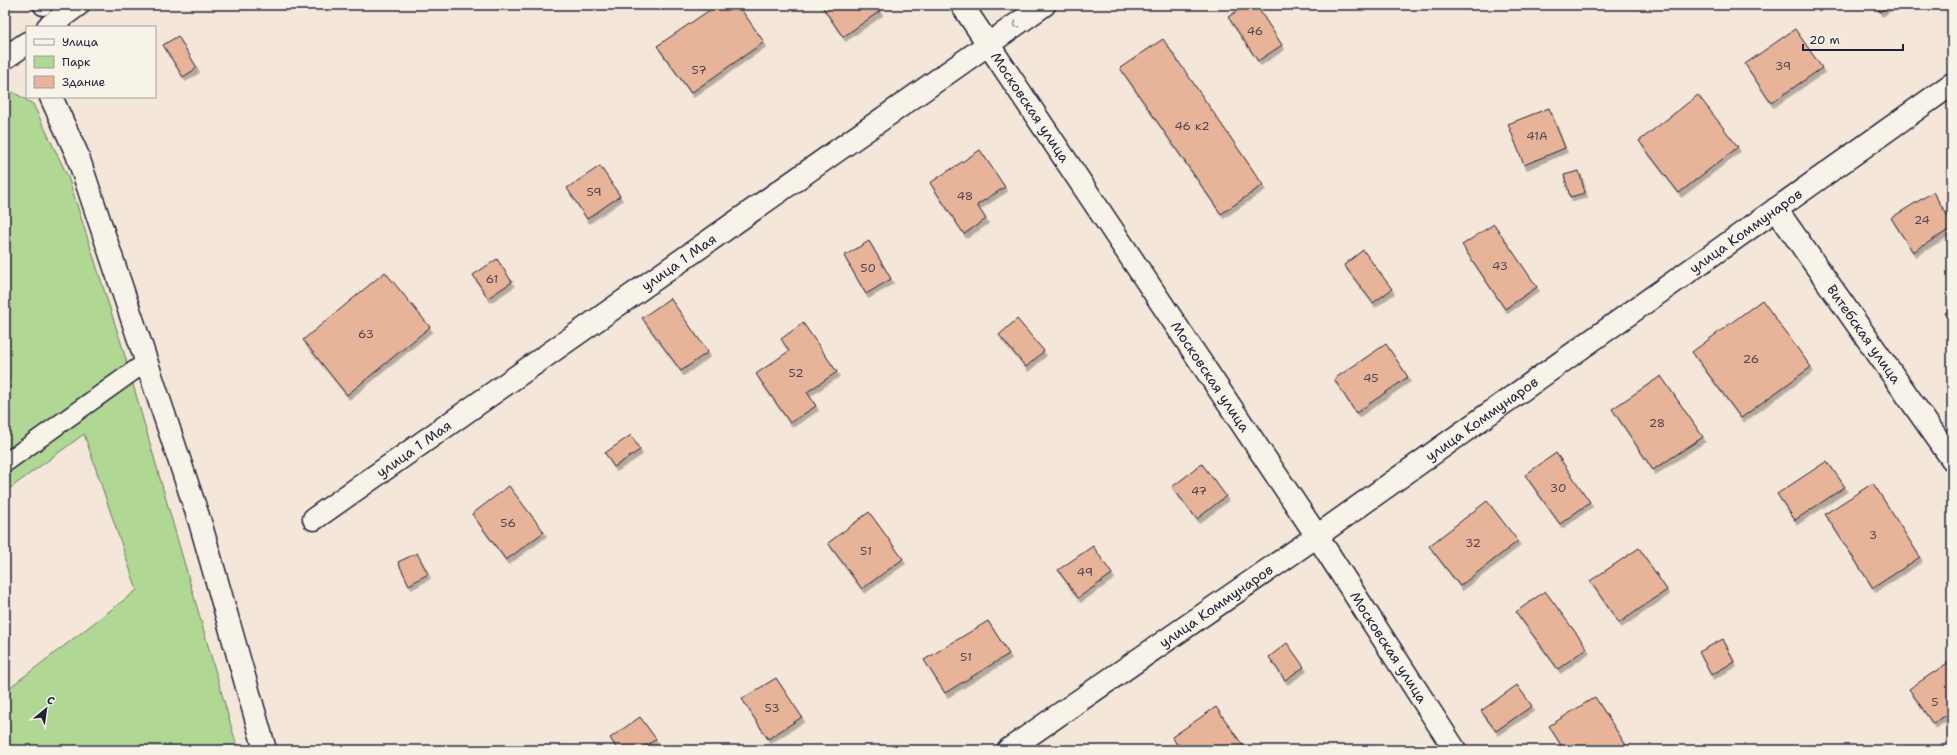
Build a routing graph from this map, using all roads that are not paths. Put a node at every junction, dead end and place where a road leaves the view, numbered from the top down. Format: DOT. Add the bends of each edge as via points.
graph roads {
  1 [pos="78,5"];
  2 [pos="962,5"];
  3 [pos="1044,5"];
  4 [pos="49,26"];
  5 [pos="988,44"];
  6 [pos="1952,84"];
  7 [pos="51,98"];
  8 [pos="1776,209"];
  9 [pos="146,362"];
  10 [pos="1952,459"];
  11 [pos="5,463"];
  12 [pos="314,519"];
  13 [pos="1317,536"];
  14 [pos="265,750"];
  15 [pos="1008,750"];
  16 [pos="1455,750"];
  1 -- 4 [label="street"];
  2 -- 5 [label="street, Московская улица"];
  3 -- 5 [label="street, улица 1 Мая, one-way"];
  5 -- 12 [label="street, улица 1 Мая"];
  5 -- 13 [label="street, Московская улица"];
  6 -- 8 [label="street, улица Коммунаров"];
  7 -- 9 [label="street" via="77,154"];
  8 -- 10 [label="street, Витебская улица"];
  8 -- 13 [label="street, улица Коммунаров"];
  9 -- 11 [label="lane"];
  9 -- 14 [label="street" via="200,522"];
  13 -- 15 [label="street, улица Коммунаров"];
  13 -- 16 [label="street, Московская улица"];
}
